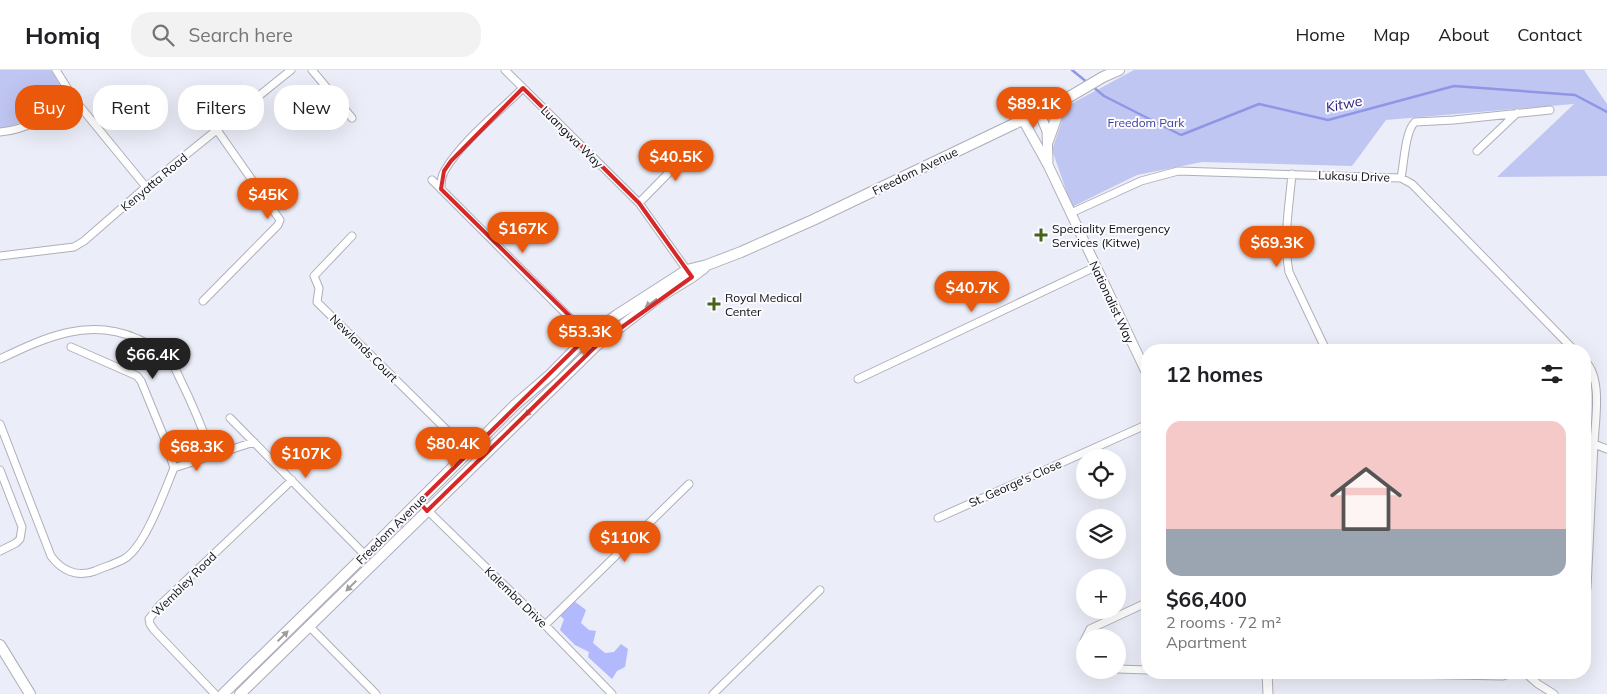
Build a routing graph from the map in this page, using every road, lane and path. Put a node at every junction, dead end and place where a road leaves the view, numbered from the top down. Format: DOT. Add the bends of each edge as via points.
graph roads {
  1 [pos="56,70"];
  2 [pos="291,70"];
  3 [pos="312,70"];
  4 [pos="505,70"];
  5 [pos="1119,70"];
  6 [pos="65,85"];
  7 [pos="523,88"];
  8 [pos="264,92"];
  9 [pos="1064,100"];
  10 [pos="83,110"];
  11 [pos="1550,110"];
  12 [pos="1039,112"];
  13 [pos="1518,112"];
  14 [pos="352,118"];
  15 [pos="1023,120"];
  16 [pos="15,129"];
  17 [pos="217,130"];
  18 [pos="0,132"];
  19 [pos="1048,141"];
  20 [pos="696,145"];
  21 [pos="1477,151"];
  22 [pos="1048,165"];
  23 [pos="1292,174"];
  24 [pos="1401,178"];
  25 [pos="432,180"];
  26 [pos="146,187"];
  27 [pos="441,189"];
  28 [pos="639,203"];
  29 [pos="1071,213"];
  30 [pos="352,236"];
  31 [pos="0,256"];
  32 [pos="1095,266"];
  33 [pos="689,274"];
  34 [pos="203,301"];
  35 [pos="589,335"];
  36 [pos="1323,344"];
  37 [pos="1568,344"];
  38 [pos="597,345"];
  39 [pos="71,347"];
  40 [pos="0,359"];
  41 [pos="1141,361"];
  42 [pos="1591,369"];
  43 [pos="858,379"];
  44 [pos="230,418"];
  45 [pos="0,424"];
  46 [pos="1141,427"];
  47 [pos="254,442"];
  48 [pos="1594,444"];
  49 [pos="1607,448"];
  50 [pos="469,452"];
  51 [pos="212,455"];
  52 [pos="174,468"];
  53 [pos="0,470"];
  54 [pos="1591,476"];
  55 [pos="292,480"];
  56 [pos="690,484"];
  57 [pos="419,502"];
  58 [pos="428,510"];
  59 [pos="938,518"];
  60 [pos="0,551"];
  61 [pos="365,555"];
  62 [pos="820,590"];
  63 [pos="1141,605"];
  64 [pos="545,625"];
  65 [pos="310,627"];
  66 [pos="1090,629"];
  67 [pos="0,645"];
  68 [pos="270,648"];
  69 [pos="4,660"];
  70 [pos="1126,669"];
  71 [pos="1141,670"];
  72 [pos="1267,679"];
  73 [pos="1534,679"];
  74 [pos="243,692"];
  75 [pos="30,694"];
  76 [pos="215,694"];
  77 [pos="223,694"];
  78 [pos="376,694"];
  79 [pos="612,694"];
  80 [pos="713,694"];
  81 [pos="1268,694"];
  82 [pos="1554,694"];
  1 -- 6 [label="street"];
  2 -- 8 [label="street, Kenyatta Road"];
  3 -- 14 [label="street"];
  4 -- 7 [label="street, Luangwa Way"];
  5 -- 9 [label="main road, Freedom Avenue"];
  7 -- 27 [label="street" via="452,161 444,171"];
  7 -- 28 [label="street, Luangwa Way"];
  9 -- 12 [label="main road, Freedom Avenue"];
  9 -- 19 [label="main road"];
  10 -- 26 [label="street"];
  11 -- 13 [label="street"];
  12 -- 15 [label="main road, Freedom Avenue"];
  12 -- 19 [label="street"];
  13 -- 21 [label="street"];
  13 -- 24 [label="street" via="1416,122 1408,135"];
  15 -- 22 [label="street, Nationalist Way"];
  15 -- 33 [label="main road, Freedom Avenue" via="813,220"];
  16 -- 18 [label="street"];
  17 -- 26 [label="street, Kenyatta Road"];
  17 -- 34 [label="street" via="280,220"];
  19 -- 22 [label="street"];
  20 -- 28 [label="street"];
  22 -- 29 [label="street, Nationalist Way"];
  23 -- 24 [label="street, Lukasu Drive"];
  23 -- 29 [label="street, Lukasu Drive" via="1170,172 1140,181"];
  23 -- 36 [label="street" via="1286,244 1289,272"];
  24 -- 37 [label="street, Lukasu Drive" via="1412,184"];
  25 -- 27 [label="street"];
  26 -- 31 [label="street, Kenyatta Road" via="74,247"];
  27 -- 35 [label="street"];
  28 -- 33 [label="street, Luangwa Way"];
  29 -- 32 [label="street, Nationalist Way"];
  30 -- 50 [label="street, Newlands Court" via="314,276 319,288 317,302"];
  32 -- 41 [label="street, Nationalist Way"];
  32 -- 43 [label="street"];
  33 -- 35 [label="main road, Freedom Avenue" via="638,300"];
  33 -- 38 [label="main road, Freedom Avenue, one-way"];
  35 -- 38 [label="street"];
  35 -- 50 [label="main road, Freedom Avenue"];
  38 -- 58 [label="main road, Freedom Avenue, one-way"];
  39 -- 52 [label="street" via="142,381"];
  40 -- 51 [label="street" via="74,330 99,328 132,336 149,344 172,364 191,400"];
  42 -- 48 [label="street" via="1596,384"];
  44 -- 47 [label="street"];
  45 -- 52 [label="street" via="51,556 64,569 76,573 88,574 123,560 131,553 146,530"];
  46 -- 59 [label="street, St. George's Close"];
  47 -- 51 [label="street"];
  47 -- 55 [label="street"];
  48 -- 49 [label="street"];
  48 -- 54 [label="street"];
  50 -- 57 [label="main road, Freedom Avenue"];
  51 -- 52 [label="street"];
  53 -- 60 [label="street" via="22,527 16,544"];
  55 -- 61 [label="street"];
  55 -- 76 [label="street, Wembley Road" via="149,619 154,630"];
  56 -- 64 [label="street"];
  57 -- 58 [label="street, Kalemba Drive"];
  57 -- 61 [label="main road, Freedom Avenue"];
  58 -- 64 [label="street, Kalemba Drive"];
  58 -- 65 [label="main road, Freedom Avenue, one-way"];
  68 -- 61 [label="main road, Freedom Avenue, one-way"];
  62 -- 80 [label="street"];
  63 -- 66 [label="street"];
  64 -- 79 [label="street, Kalemba Drive"];
  65 -- 74 [label="main road, Freedom Avenue"];
  65 -- 78 [label="street"];
  67 -- 69 [label="main road"];
  68 -- 74 [label="main road"];
  68 -- 77 [label="main road, Freedom Avenue"];
  69 -- 75 [label="main road"];
  70 -- 71 [label="street"];
  72 -- 81 [label="street"];
  73 -- 82 [label="street"];
}
